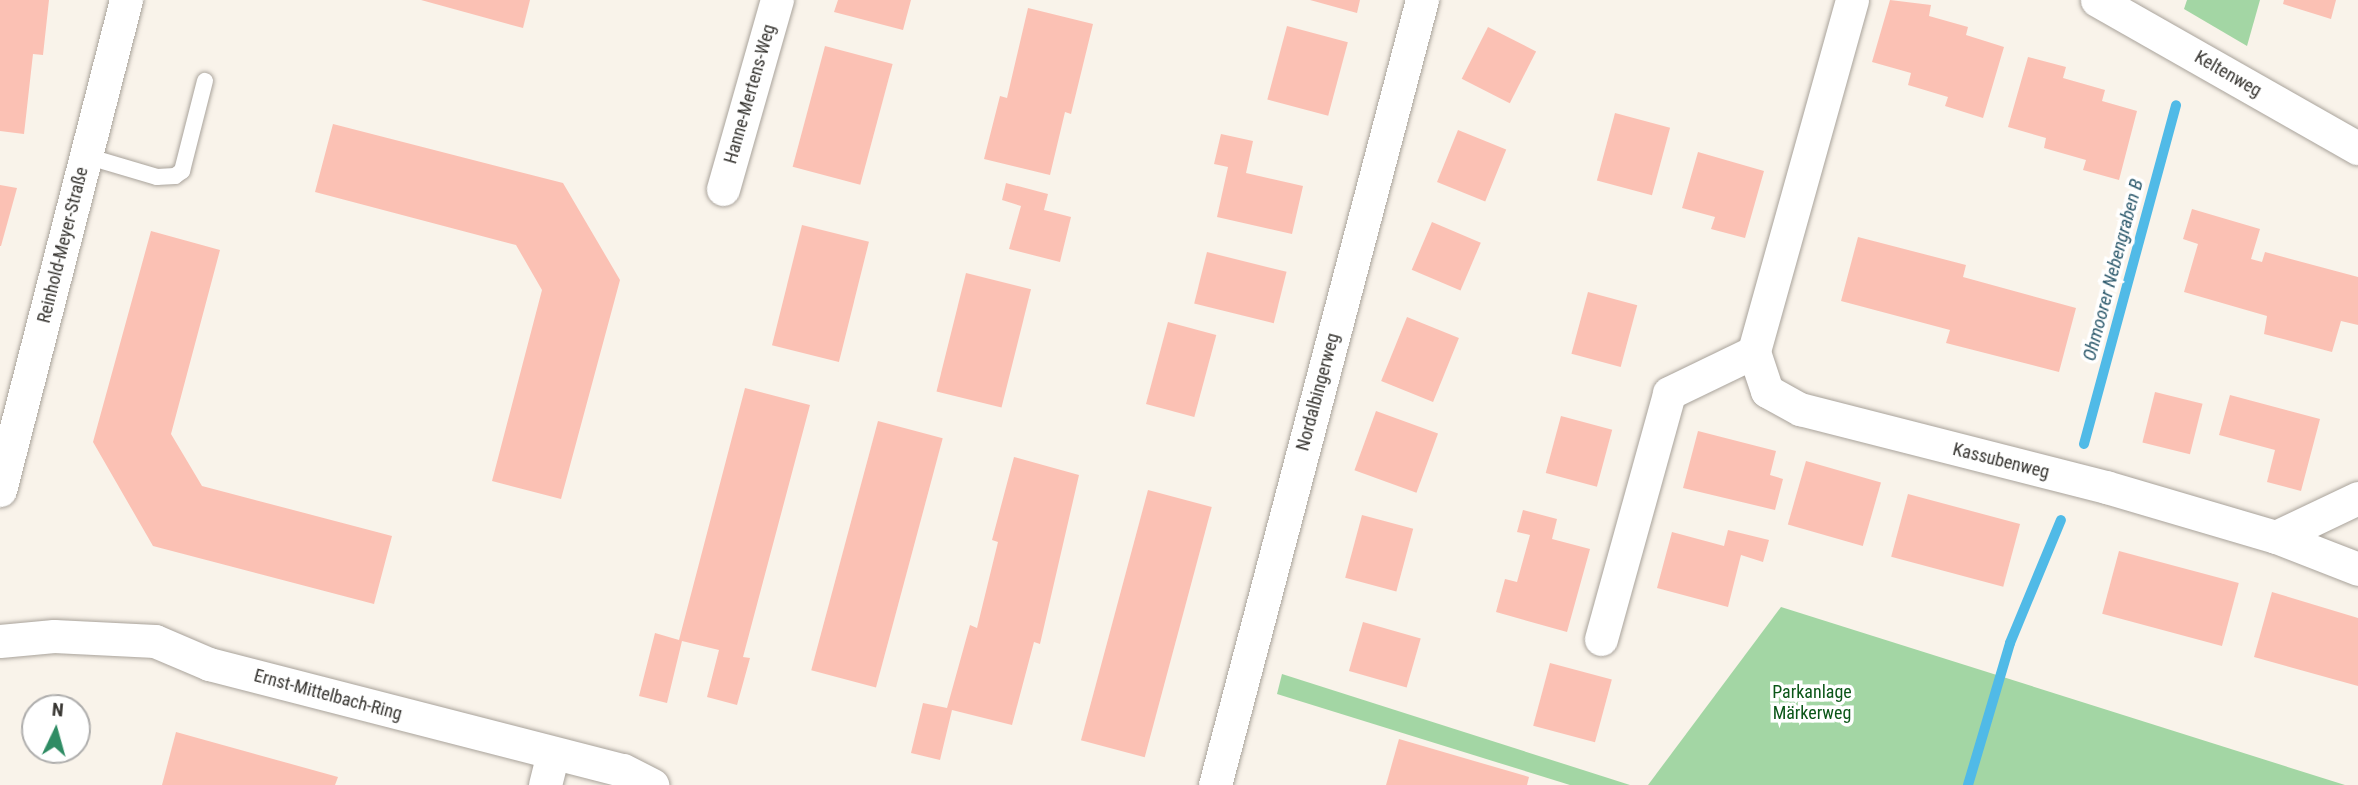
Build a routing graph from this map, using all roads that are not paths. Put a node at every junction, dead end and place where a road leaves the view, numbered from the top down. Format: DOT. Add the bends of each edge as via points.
graph roads {
  1 [pos="126,0"];
  2 [pos="777,0"];
  3 [pos="1422,0"];
  4 [pos="1852,0"];
  5 [pos="2097,0"];
  6 [pos="205,81"];
  7 [pos="2358,148"];
  8 [pos="86,156"];
  9 [pos="723,189"];
  10 [pos="1754,352"];
  11 [pos="0,490"];
  12 [pos="2358,498"];
  13 [pos="2276,537"];
  14 [pos="2358,569"];
  15 [pos="2,636"];
  16 [pos="1601,639"];
  17 [pos="549,769"];
  18 [pos="652,785"];
  19 [pos="1215,785"];
  1 -- 8 [label="street, Reinhold-Meyer-Straße"];
  2 -- 9 [label="street, Hanne-Mertens-Weg"];
  3 -- 19 [label="street, Nordalbingerweg"];
  4 -- 10 [label="street"];
  5 -- 7 [label="street, Keltenweg"];
  6 -- 8 [label="lane" via="182,171 175,176 157,177"];
  8 -- 11 [label="street, Reinhold-Meyer-Straße"];
  10 -- 13 [label="street, Kassubenweg" via="1767,391 1800,410 2106,487"];
  10 -- 16 [label="street" via="1669,393"];
  12 -- 13 [label="street"];
  13 -- 14 [label="street, Kassubenweg"];
  15 -- 17 [label="street, Ernst-Mittelbach-Ring" via="155,641 209,664"];
  17 -- 18 [label="street, Ernst-Mittelbach-Ring" via="623,770"];
}
